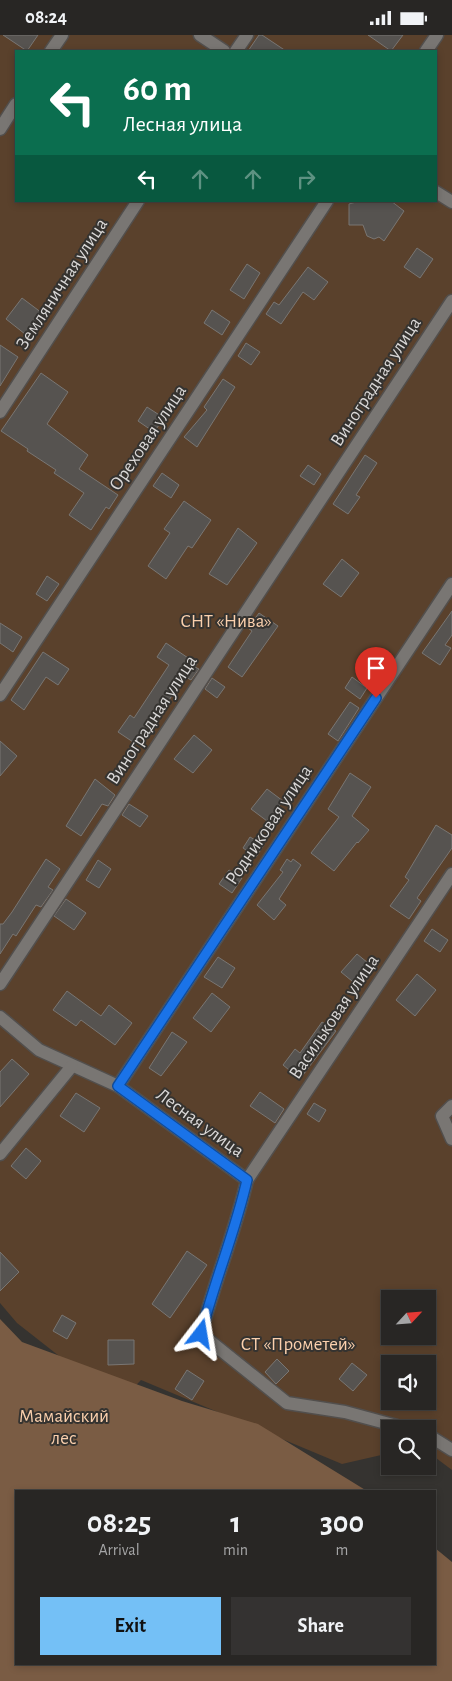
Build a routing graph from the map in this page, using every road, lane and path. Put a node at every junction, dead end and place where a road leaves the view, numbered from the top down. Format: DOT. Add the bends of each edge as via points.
graph roads {
  1 [pos="62,35"];
  2 [pos="200,35"];
  3 [pos="247,35"];
  4 [pos="437,35"];
  5 [pos="53,50"];
  6 [pos="222,50"];
  7 [pos="237,50"];
  8 [pos="427,50"];
  9 [pos="15,106"];
  10 [pos="0,129"];
  11 [pos="437,193"];
  12 [pos="137,202"];
  13 [pos="326,202"];
  14 [pos="452,202"];
  15 [pos="452,301"];
  16 [pos="0,412"];
  17 [pos="452,584"];
  18 [pos="0,695"];
  19 [pos="452,874"];
  20 [pos="0,984"];
  21 [pos="0,1017"];
  22 [pos="72,1066"];
  23 [pos="118,1086"];
  24 [pos="452,1106"];
  25 [pos="452,1139"];
  26 [pos="0,1154"];
  27 [pos="247,1180"];
  28 [pos="381,1422"];
  29 [pos="436,1440"];
  30 [pos="452,1449"];
  1 -- 5 [label="street"];
  2 -- 6 [label="street"];
  3 -- 7 [label="street"];
  4 -- 8 [label="street"];
  9 -- 10 [label="street"];
  11 -- 14 [label="street"];
  12 -- 16 [label="street, Земляничная улица"];
  13 -- 18 [label="street, Ореховая улица"];
  15 -- 20 [label="street, Виноградная улица"];
  17 -- 23 [label="street, Родниковая улица"];
  19 -- 27 [label="street, Васильковая улица"];
  21 -- 22 [label="street, Лесная улица" via="38,1050"];
  22 -- 23 [label="street, Лесная улица"];
  22 -- 26 [label="street"];
  23 -- 27 [label="street, Лесная улица"];
  24 -- 25 [label="street" via="442,1116"];
  27 -- 28 [label="street, Лесная улица" via="201,1334 287,1403"];
  29 -- 30 [label="street"];
}
